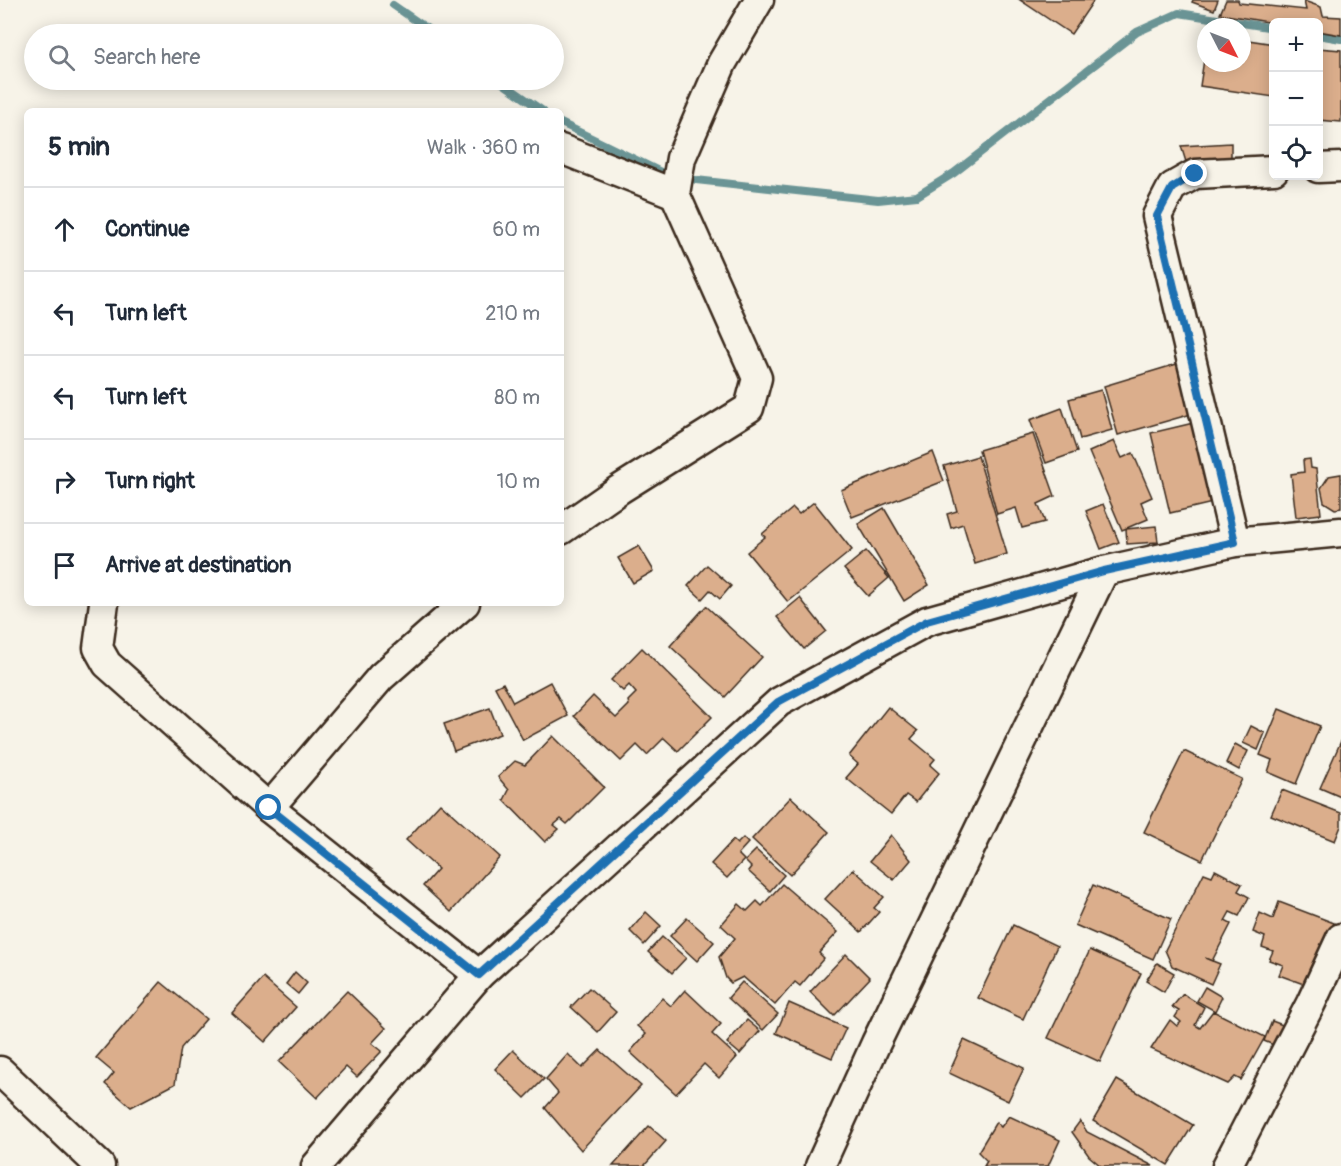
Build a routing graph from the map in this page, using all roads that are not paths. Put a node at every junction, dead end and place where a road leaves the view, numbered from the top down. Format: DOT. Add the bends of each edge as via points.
graph roads {
  1 [pos="759,0"];
  2 [pos="564,149"];
  3 [pos="1341,167"];
  4 [pos="1323,168"];
  5 [pos="1269,170"];
  6 [pos="675,194"];
  7 [pos="564,528"];
  8 [pos="1341,532"];
  9 [pos="1235,542"];
  10 [pos="1104,571"];
  11 [pos="104,606"];
  12 [pos="462,606"];
  13 [pos="269,808"];
  14 [pos="1341,938"];
  15 [pos="479,975"];
  16 [pos="0,1071"];
  17 [pos="100,1166"];
  18 [pos="316,1166"];
  19 [pos="820,1166"];
  20 [pos="1227,1166"];
  1 -- 6 [label="street" via="722,63 681,158"];
  2 -- 6 [label="street"];
  3 -- 4 [label="street"];
  5 -- 9 [label="street" via="1195,174 1172,188 1157,216"];
  6 -- 7 [label="street" via="757,378 749,408"];
  8 -- 9 [label="street"];
  9 -- 10 [label="street"];
  10 -- 15 [label="street" via="927,621 778,702"];
  10 -- 19 [label="street"];
  11 -- 13 [label="street" via="98,648 107,664"];
  12 -- 13 [label="street" via="381,677"];
  13 -- 15 [label="street"];
  14 -- 20 [label="street"];
  15 -- 18 [label="street"];
  16 -- 17 [label="street"];
}
